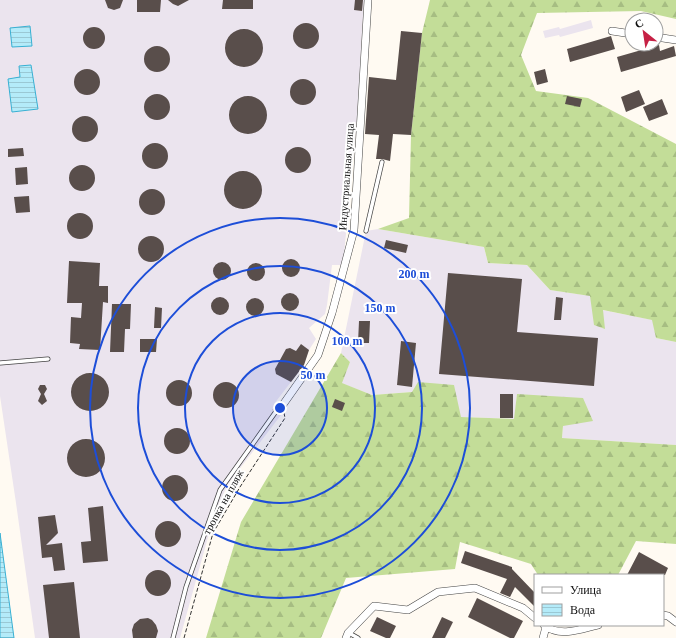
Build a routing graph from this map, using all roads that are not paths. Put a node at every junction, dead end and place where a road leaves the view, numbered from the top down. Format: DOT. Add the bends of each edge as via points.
graph roads {
  1 [pos="368,0"];
  2 [pos="612,31"];
  3 [pos="624,33"];
  4 [pos="664,38"];
  5 [pos="676,40"];
  6 [pos="382,162"];
  7 [pos="366,231"];
  8 [pos="48,359"];
  9 [pos="0,363"];
  10 [pos="280,408"];
  11 [pos="664,615"];
  12 [pos="534,617"];
  13 [pos="676,622"];
  14 [pos="545,626"];
  15 [pos="593,626"];
  16 [pos="347,636"];
  17 [pos="173,638"];
  18 [pos="358,638"];
  19 [pos="543,638"];
  1 -- 10 [label="street, Индустриальная улица" via="354,230 318,355"];
  2 -- 3 [label="street"];
  4 -- 5 [label="street"];
  6 -- 7 [label="lane"];
  8 -- 9 [label="lane"];
  10 -- 17 [label="lane" via="220,490 186,587"];
  11 -- 13 [label="street"];
  12 -- 16 [label="street" via="523,608 475,588 438,592 408,610 374,606"];
  14 -- 15 [label="street" via="564,632"];
  14 -- 19 [label="street"];
  16 -- 18 [label="lane"];
}
